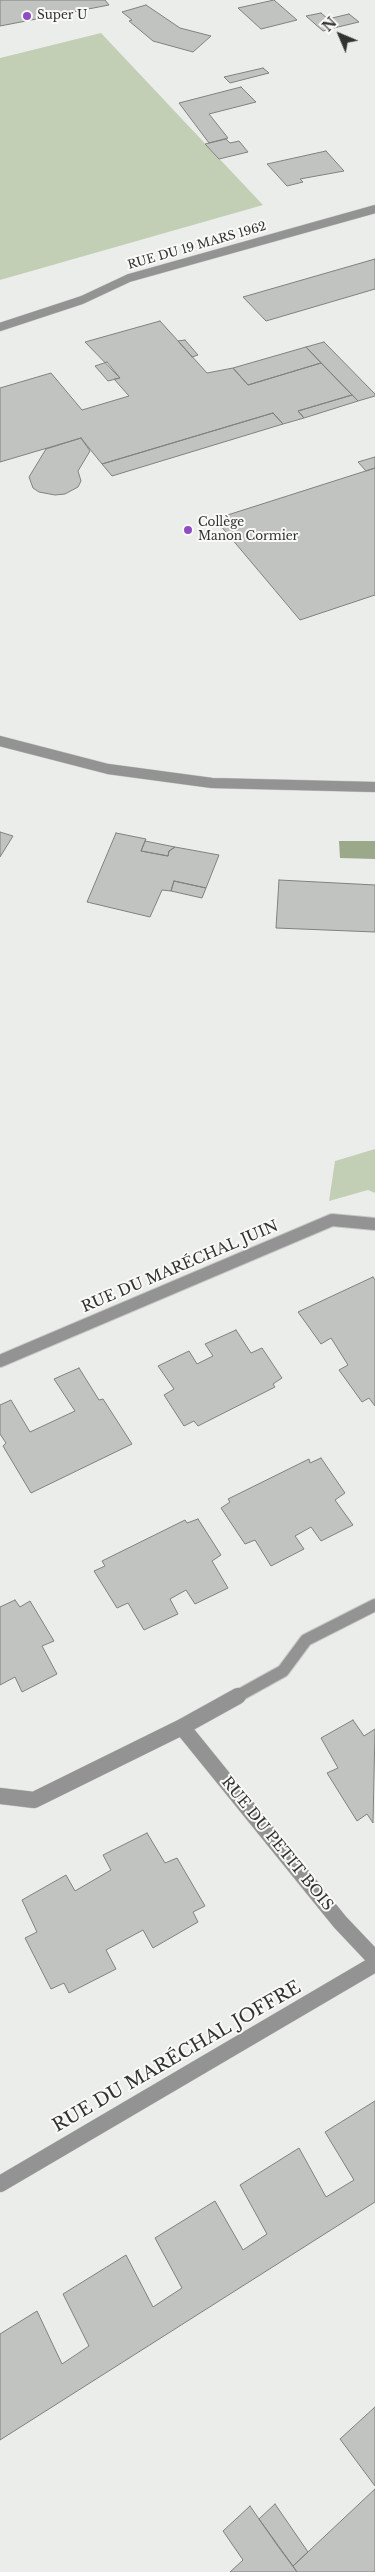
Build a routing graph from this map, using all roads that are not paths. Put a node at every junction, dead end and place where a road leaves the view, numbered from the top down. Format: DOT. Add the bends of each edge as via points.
graph roads {
  1 [pos="375,209"];
  2 [pos="0,327"];
  3 [pos="0,741"];
  4 [pos="375,787"];
  5 [pos="375,1224"];
  6 [pos="0,1361"];
  7 [pos="375,1605"];
  8 [pos="182,1727"];
  9 [pos="0,1796"];
  10 [pos="375,1959"];
  11 [pos="375,1964"];
  12 [pos="0,2184"];
  1 -- 2 [label="street, RUE DU 19 MARS 1962" via="129,278 82,300"];
  3 -- 4 [label="street" via="108,769 212,783"];
  5 -- 6 [label="street, RUE DU MARÉCHAL JUIN" via="332,1220"];
  7 -- 8 [label="street" via="306,1640 283,1671"];
  8 -- 9 [label="street" via="34,1800"];
  8 -- 10 [label="street, RUE DU PETIT BOIS" via="340,1922"];
  11 -- 12 [label="street, RUE DU MARÉCHAL JOFFRE"];
}
